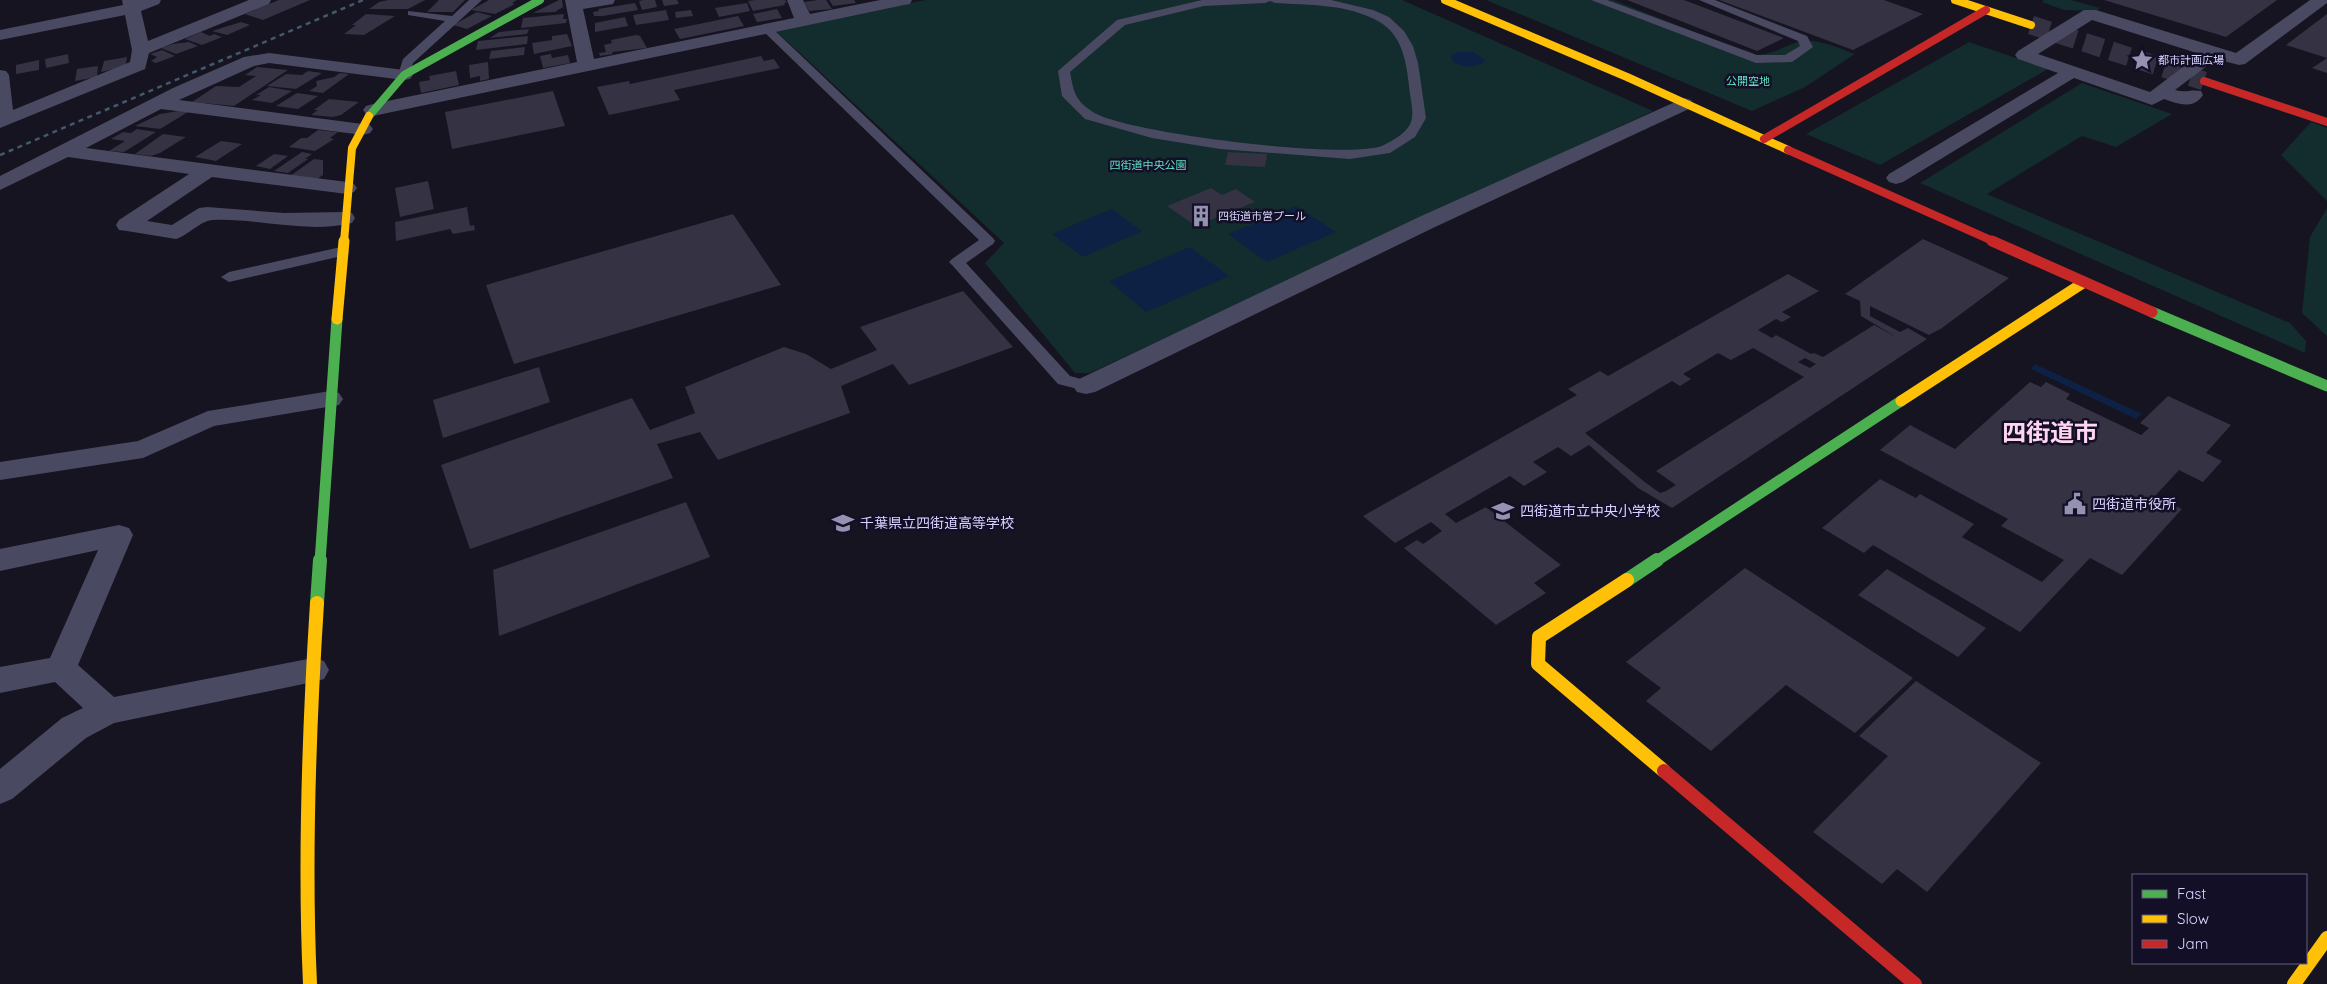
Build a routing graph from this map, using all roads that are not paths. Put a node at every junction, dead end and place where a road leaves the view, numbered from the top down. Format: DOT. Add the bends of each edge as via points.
graph roads {
  1 [pos="153,0"];
  2 [pos="476,0"];
  3 [pos="540,0"];
  4 [pos="607,0"];
  5 [pos="795,0"];
  6 [pos="904,0"];
  7 [pos="1265,0"];
  8 [pos="1274,0"];
  9 [pos="1445,0"];
  10 [pos="1597,0"];
  11 [pos="1705,0"];
  12 [pos="1955,0"];
  13 [pos="2321,0"];
  14 [pos="256,1"];
  15 [pos="1203,1"];
  16 [pos="574,2"];
  17 [pos="131,4"];
  18 [pos="1986,10"];
  19 [pos="412,13"];
  20 [pos="452,19"];
  21 [pos="804,21"];
  22 [pos="2032,25"];
  23 [pos="766,28"];
  24 [pos="0,35"];
  25 [pos="141,50"];
  26 [pos="2214,52"];
  27 [pos="587,66"];
  28 [pos="2072,71"];
  29 [pos="0,75"];
  30 [pos="404,75"];
  31 [pos="2199,88"];
  32 [pos="2161,92"];
  33 [pos="157,103"];
  34 [pos="1684,104"];
  35 [pos="373,110"];
  36 [pos="2,121"];
  37 [pos="2327,122"];
  38 [pos="363,129"];
  39 [pos="1764,139"];
  40 [pos="66,151"];
  41 [pos="208,170"];
  42 [pos="1896,178"];
  43 [pos="0,184"];
  44 [pos="347,188"];
  45 [pos="344,218"];
  46 [pos="341,252"];
  47 [pos="228,277"];
  48 [pos="2083,283"];
  49 [pos="1086,386"];
  50 [pos="2327,386"];
  51 [pos="330,399"];
  52 [pos="0,471"];
  53 [pos="0,560"];
  54 [pos="61,668"];
  55 [pos="313,670"];
  56 [pos="0,680"];
  57 [pos="108,710"];
  58 [pos="0,789"];
  59 [pos="2327,938"];
  60 [pos="310,984"];
  61 [pos="1914,984"];
  62 [pos="2294,984"];
  1 -- 17 [label="street"];
  2 -- 20 [label="lane"];
  3 -- 30 [label="street"];
  4 -- 16 [label="street"];
  5 -- 21 [label="street"];
  6 -- 21 [label="street"];
  7 -- 15 [label="lane"];
  8 -- 15 [label="lane" via="1356,5 1374,11 1397,26 1407,46 1420,118 1408,137 1384,150 1350,155 1220,145 1152,134 1090,116 1068,96 1064,70 1121,22"];
  9 -- 34 [label="street"];
  10 -- 11 [label="lane" via="1756,59 1788,59 1807,47 1803,39"];
  12 -- 18 [label="street"];
  13 -- 26 [label="street" via="2239,60"];
  14 -- 25 [label="street"];
  16 -- 27 [label="street"];
  17 -- 24 [label="street"];
  17 -- 25 [label="street"];
  18 -- 22 [label="street"];
  18 -- 39 [label="street"];
  19 -- 20 [label="lane"];
  20 -- 30 [label="lane" via="407,62"];
  21 -- 23 [label="street"];
  23 -- 27 [label="street"];
  23 -- 49 [label="lane" via="988,241 957,262 1064,380"];
  25 -- 36 [label="street" via="139,65"];
  26 -- 28 [label="street" via="2090,14 2024,55"];
  26 -- 32 [label="street"];
  27 -- 35 [label="street"];
  28 -- 32 [label="street" via="2152,99"];
  28 -- 42 [label="street"];
  29 -- 36 [label="street"];
  30 -- 33 [label="street" via="269,58 250,61"];
  30 -- 35 [label="street"];
  31 -- 32 [label="street" via="2186,100"];
  31 -- 37 [label="street"];
  33 -- 38 [label="street"];
  33 -- 40 [label="street"];
  34 -- 39 [label="street"];
  34 -- 49 [label="street" via="1427,222"];
  35 -- 38 [label="street"];
  38 -- 44 [label="street" via="352,148"];
  39 -- 48 [label="street"];
  40 -- 41 [label="street"];
  40 -- 43 [label="street"];
  41 -- 44 [label="street"];
  41 -- 45 [label="street" via="127,225 176,232 207,213"];
  44 -- 45 [label="street"];
  45 -- 46 [label="street"];
  46 -- 47 [label="lane"];
  46 -- 51 [label="street"];
  48 -- 50 [label="street"];
  48 -- 61 [label="street" via="1539,637 1538,664"];
  51 -- 52 [label="street" via="208,420 143,449"];
  51 -- 55 [label="street"];
  53 -- 54 [label="street" via="119,535"];
  54 -- 56 [label="street"];
  54 -- 57 [label="street"];
  55 -- 57 [label="street"];
  55 -- 60 [label="street" via="307,923"];
  57 -- 58 [label="street" via="74,728"];
  59 -- 62 [label="street"];
}
